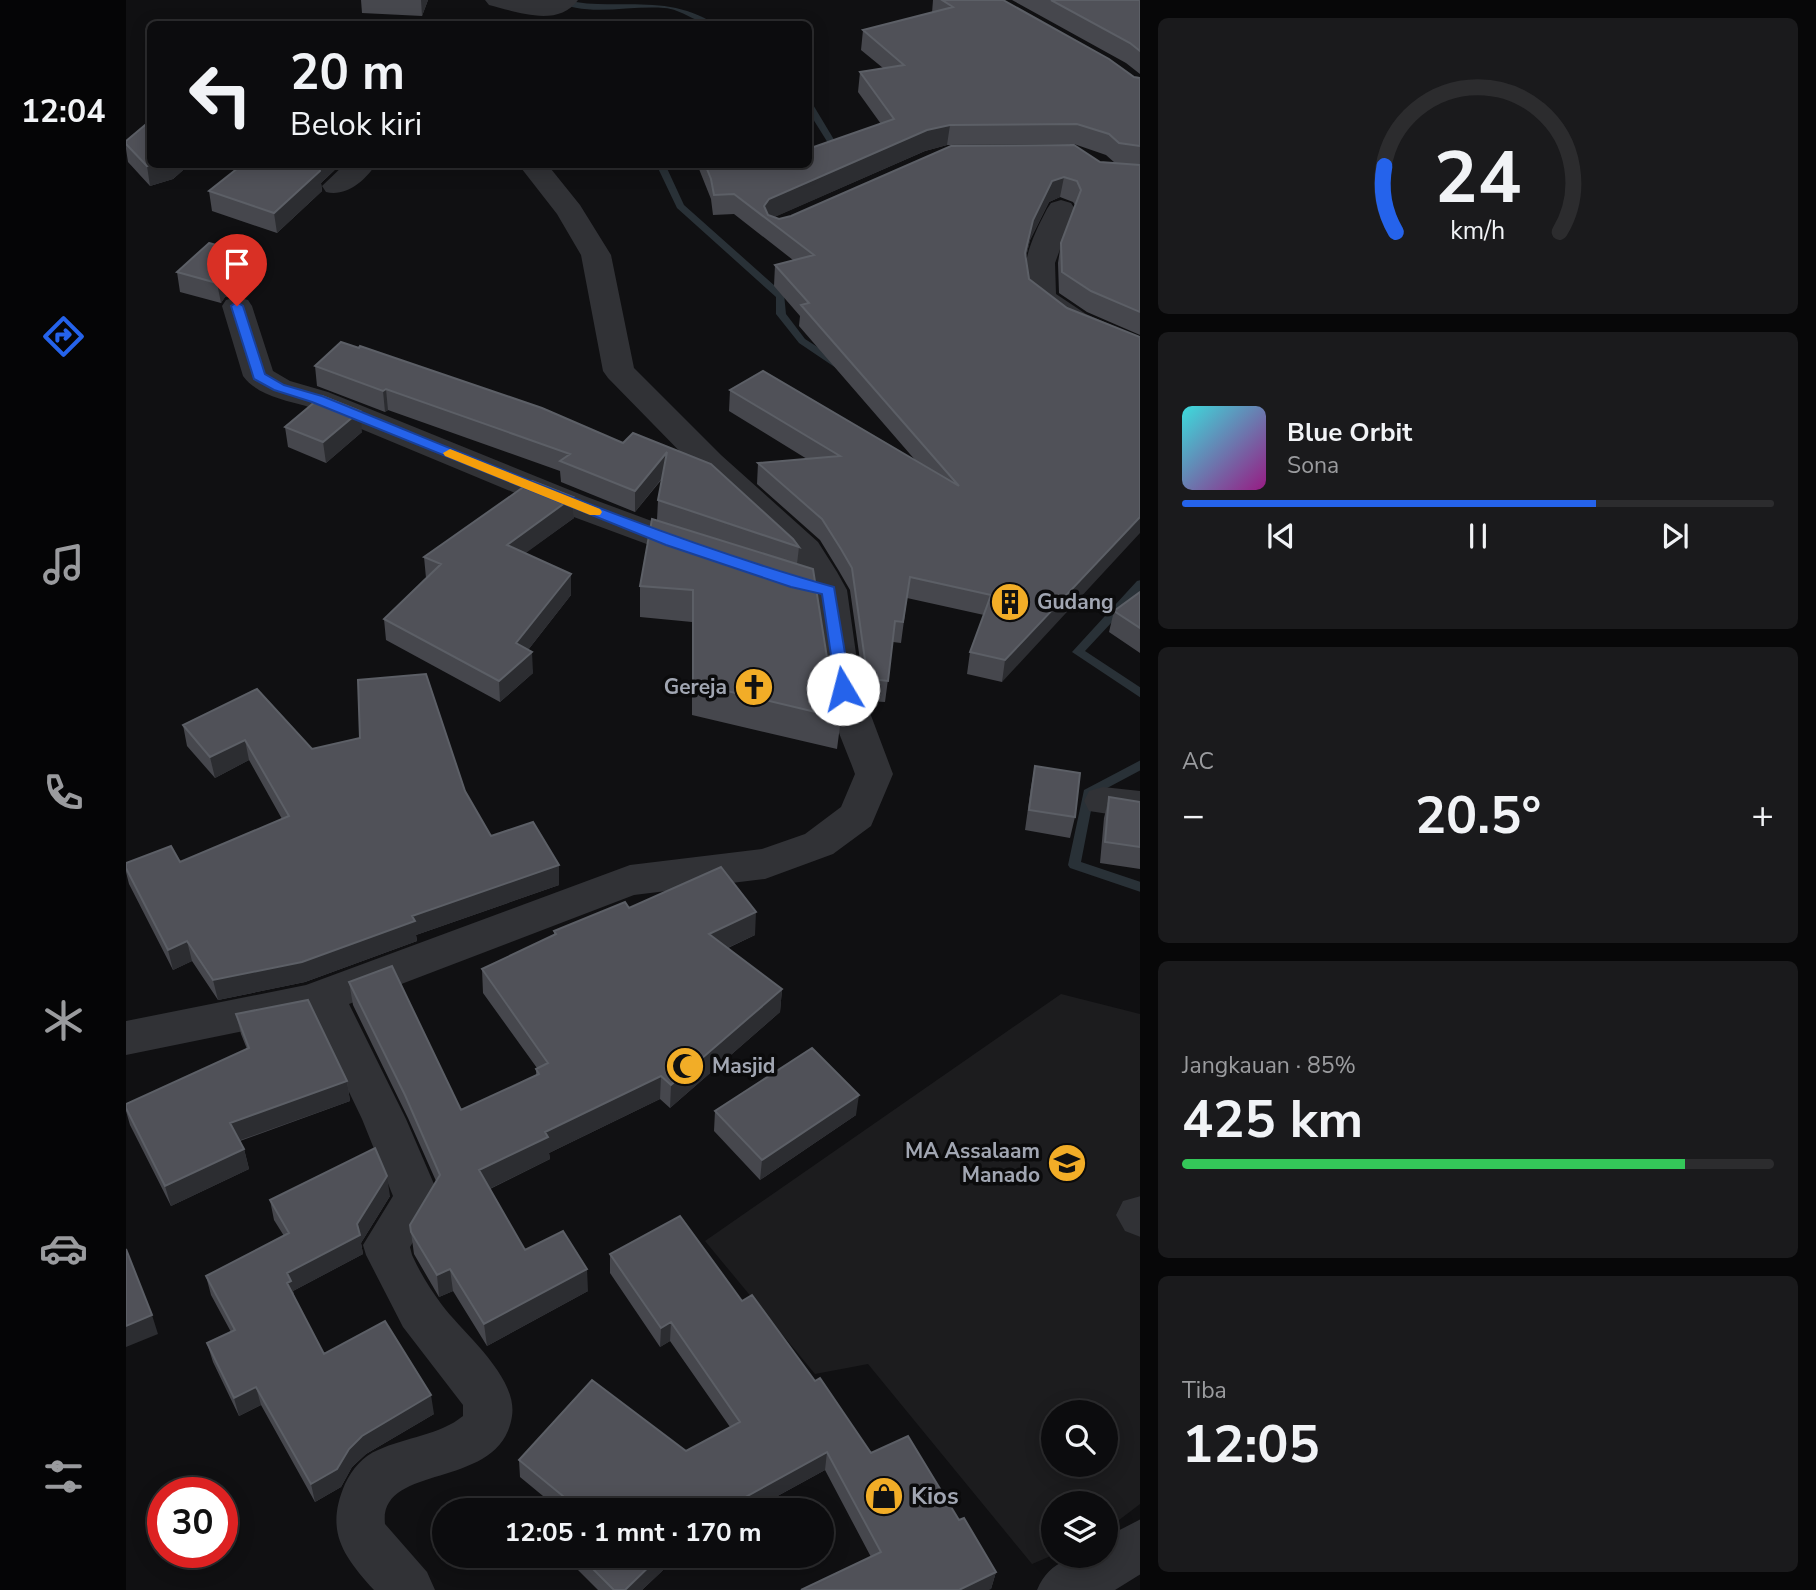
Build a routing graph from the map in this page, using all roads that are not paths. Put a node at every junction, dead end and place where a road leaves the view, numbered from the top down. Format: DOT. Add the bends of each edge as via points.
graph roads {
  1 [pos="498,0"];
  2 [pos="555,6"];
  3 [pos="576,21"];
  4 [pos="357,168"];
  5 [pos="535,168"];
  6 [pos="336,186"];
  7 [pos="1061,209"];
  8 [pos="237,306"];
  9 [pos="1140,350"];
  10 [pos="733,563"];
  11 [pos="783,579"];
  12 [pos="828,590"];
  13 [pos="324,995"];
  14 [pos="126,1038"];
  15 [pos="1140,1544"];
  16 [pos="409,1590"];
  17 [pos="1063,1590"];
  1 -- 2 [label="street"];
  2 -- 3 [label="street"];
  4 -- 6 [label="street"];
  5 -- 12 [label="street" via="570,211 596,255 619,371 806,550"];
  7 -- 9 [label="street" via="1044,244 1037,280 1042,298 1075,320"];
  8 -- 10 [label="street" via="259,376 279,388"];
  11 -- 12 [label="street"];
  12 -- 13 [label="street" via="843,689 874,774 857,816 819,844 765,864 630,880"];
  13 -- 14 [label="street"];
  13 -- 16 [label="street" via="417,1198 386,1245 391,1262 426,1321 483,1390 489,1415 482,1432 464,1446 388,1467 369,1486 358,1511 362,1532"];
  15 -- 17 [label="street"];
}
